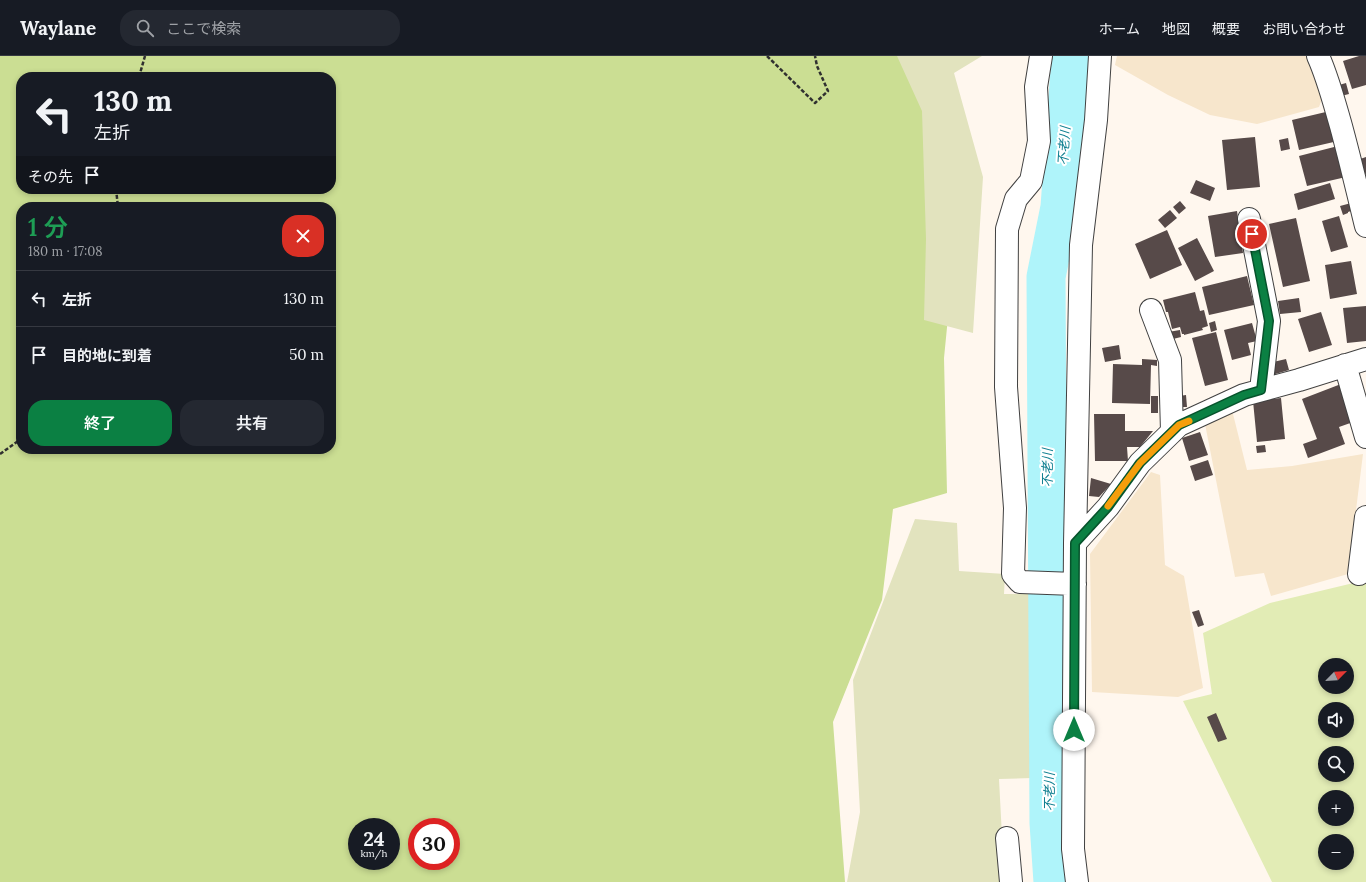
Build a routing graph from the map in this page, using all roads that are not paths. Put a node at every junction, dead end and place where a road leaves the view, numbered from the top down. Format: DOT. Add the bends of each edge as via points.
graph roads {
  1 [pos="1041,56"];
  2 [pos="1100,56"];
  3 [pos="1318,56"];
  4 [pos="1249,219"];
  5 [pos="1366,226"];
  6 [pos="1151,310"];
  7 [pos="1366,359"];
  8 [pos="1345,365"];
  9 [pos="1261,390"];
  10 [pos="1172,432"];
  11 [pos="1366,437"];
  12 [pos="1366,517"];
  13 [pos="1075,543"];
  14 [pos="1359,574"];
  15 [pos="1075,584"];
  16 [pos="1007,838"];
  17 [pos="1011,882"];
  18 [pos="1077,882"];
  1 -- 15 [label="street" via="1036,87 1039,141 1031,181 1016,199 1007,229 1006,387 1015,508 1013,574 1020,582"];
  2 -- 13 [label="street" via="1096,120 1081,245"];
  3 -- 5 [label="street" via="1337,114"];
  4 -- 9 [label="street" via="1269,321"];
  6 -- 10 [label="street" via="1170,360"];
  7 -- 8 [label="street"];
  8 -- 9 [label="street"];
  8 -- 11 [label="street"];
  9 -- 10 [label="street" via="1244,395 1179,425"];
  10 -- 13 [label="street" via="1140,463 1108,507"];
  12 -- 14 [label="street"];
  13 -- 15 [label="street"];
  15 -- 18 [label="street" via="1073,849"];
  16 -- 17 [label="street"];
}
